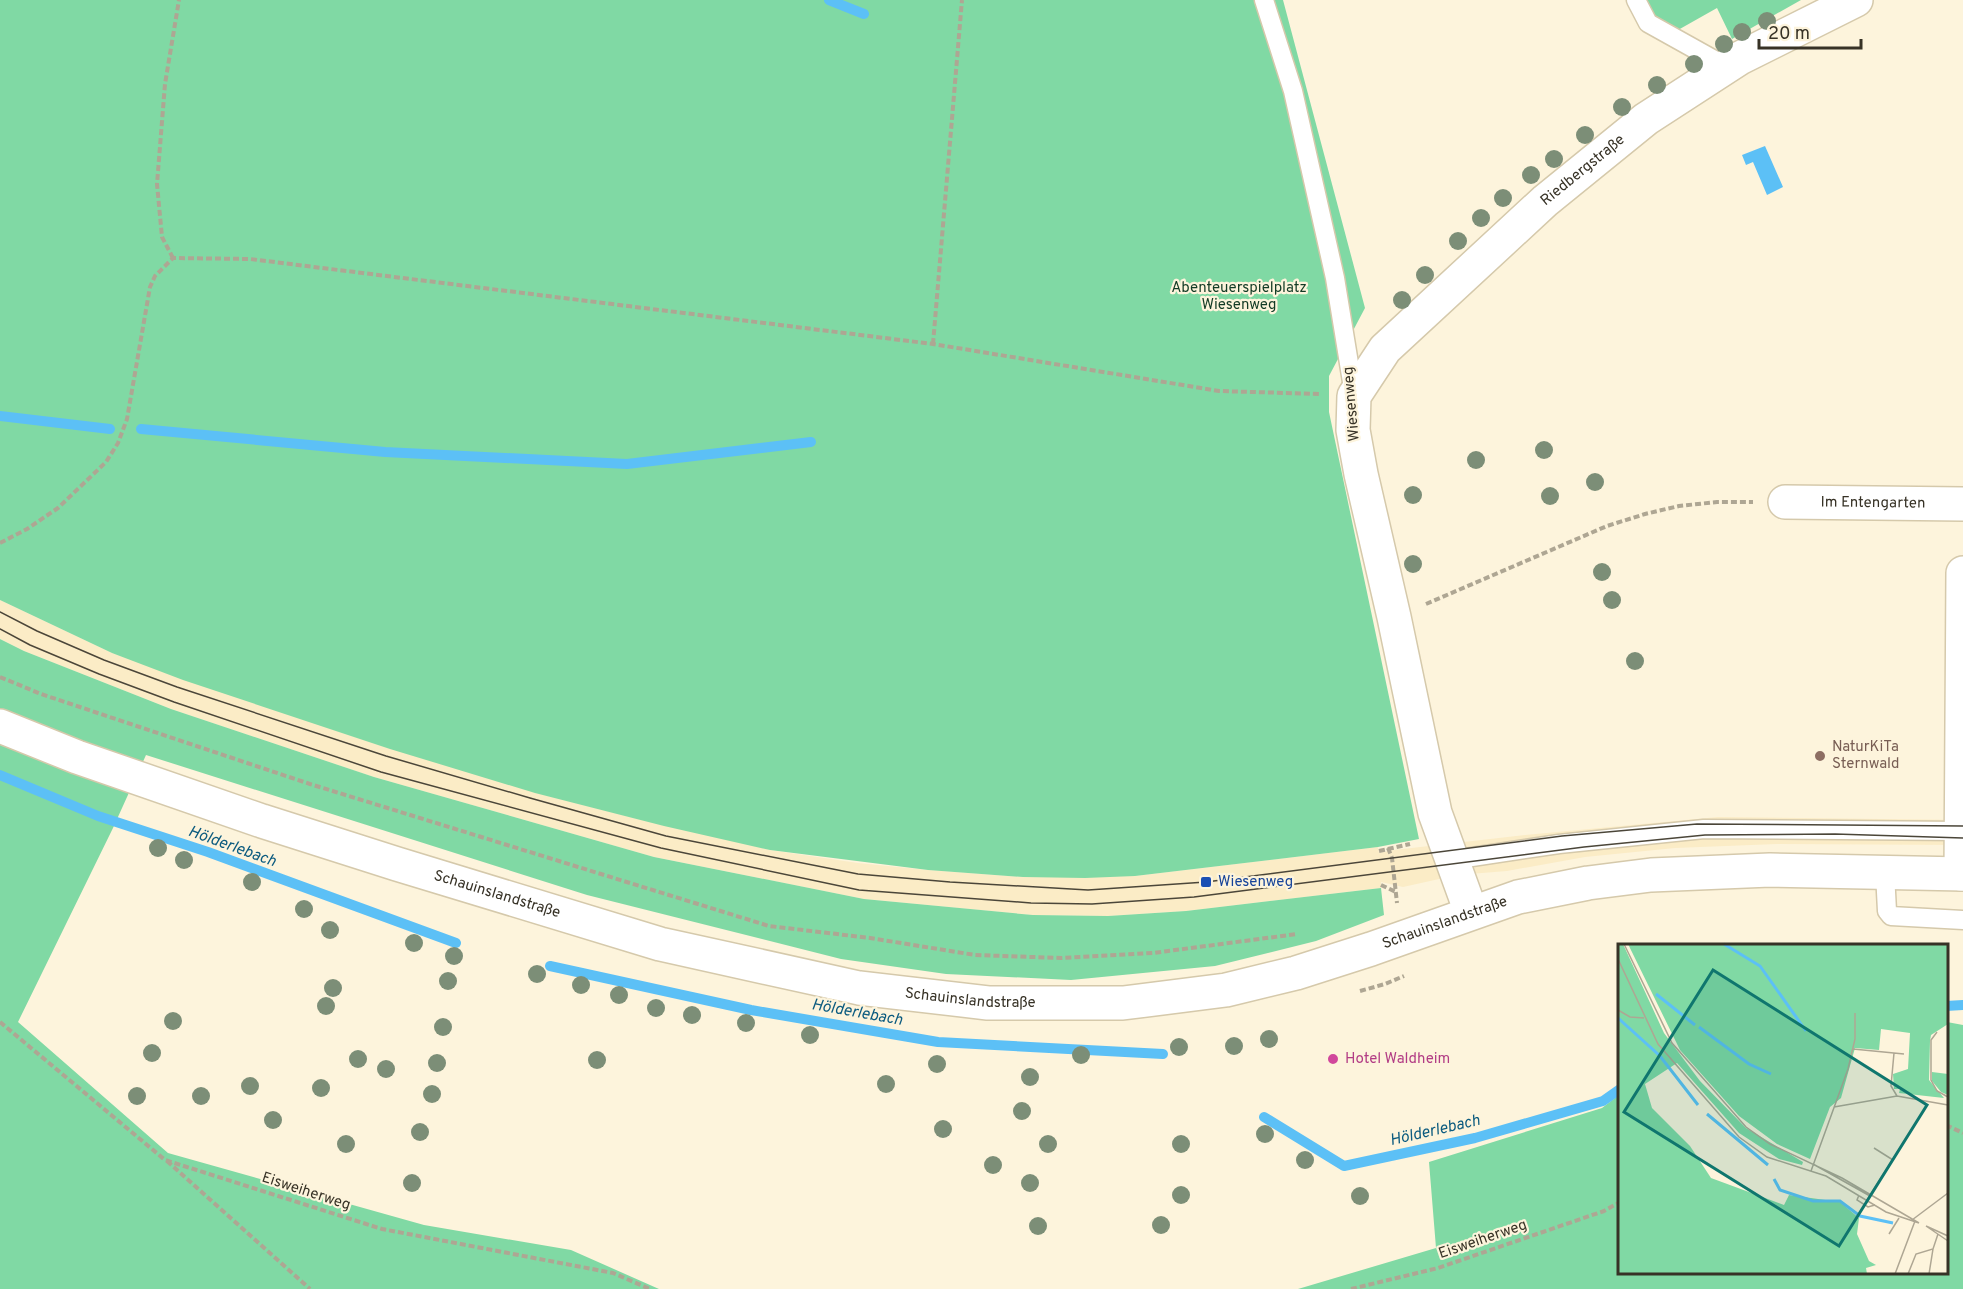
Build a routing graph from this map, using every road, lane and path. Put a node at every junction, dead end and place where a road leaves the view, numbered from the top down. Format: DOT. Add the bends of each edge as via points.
graph roads {
  1 [pos="179,0"];
  2 [pos="962,0"];
  3 [pos="1264,0"];
  4 [pos="1636,0"];
  5 [pos="1856,0"];
  6 [pos="1726,67"];
  7 [pos="174,258"];
  8 [pos="933,344"];
  9 [pos="1354,396"];
  10 [pos="1785,502"];
  11 [pos="1963,504"];
  12 [pos="0,543"];
  13 [pos="1963,573"];
  14 [pos="1394,617"];
  15 [pos="0,677"];
  16 [pos="0,726"];
  17 [pos="1961,831"];
  18 [pos="1388,848"];
  19 [pos="1452,860"];
  20 [pos="1885,873"];
  21 [pos="1962,874"];
  22 [pos="1381,885"];
  23 [pos="1396,892"];
  24 [pos="1397,906"];
  25 [pos="1471,912"];
  26 [pos="1963,920"];
  27 [pos="1305,932"];
  28 [pos="1406,975"];
  29 [pos="1350,994"];
  30 [pos="0,1022"];
  31 [pos="1948,1126"];
  32 [pos="1963,1133"];
  33 [pos="165,1160"];
  34 [pos="1618,1203"];
  35 [pos="310,1289"];
  36 [pos="650,1289"];
  37 [pos="1351,1289"];
  1 -- 7 [label="path" via="165,84 157,184 162,237"];
  2 -- 8 [label="path"];
  3 -- 9 [label="lane, Wiesenweg" via="1293,91 1335,278"];
  4 -- 6 [label="lane" via="1648,23"];
  5 -- 6 [label="main road, Riedbergstraße"];
  6 -- 9 [label="main road, Riedbergstraße" via="1647,119 1545,201 1384,349"];
  7 -- 8 [label="path" via="250,259"];
  7 -- 12 [label="path" via="155,276 150,287 127,419 118,443 106,462 58,508"];
  8 -- 9 [label="path" via="1219,391"];
  9 -- 14 [label="main road, Wiesenweg" via="1353,430"];
  10 -- 11 [label="main road, Im Entengarten"];
  10 -- 14 [label="path" via="1717,502 1645,514 1607,526"];
  13 -- 17 [label="main road"];
  14 -- 19 [label="main road, Wiesenweg" via="1435,813"];
  15 -- 27 [label="path" via="310,784 769,926 975,955 1061,958 1153,953"];
  16 -- 25 [label="main road, Schauinslandstraße" via="262,821 660,944 882,991 988,1004 1123,1003 1226,990 1371,950"];
  17 -- 19 [label="lane" via="1704,829"];
  17 -- 21 [label="main road"];
  18 -- 23 [label="path"];
  19 -- 25 [label="main road, Wiesenweg"];
  20 -- 21 [label="main road, Schauinslandstraße"];
  20 -- 25 [label="main road, Schauinslandstraße" via="1770,870 1651,875 1588,882"];
  20 -- 26 [label="lane" via="1887,911 1892,916"];
  22 -- 23 [label="path"];
  23 -- 24 [label="path"];
  28 -- 29 [label="path"];
  30 -- 33 [label="path, Eisweiherweg"];
  31 -- 32 [label="path"];
  33 -- 35 [label="path"];
  33 -- 36 [label="path, Eisweiherweg" via="382,1228 613,1274"];
  34 -- 37 [label="path, Eisweiherweg" via="1438,1268"];
}
